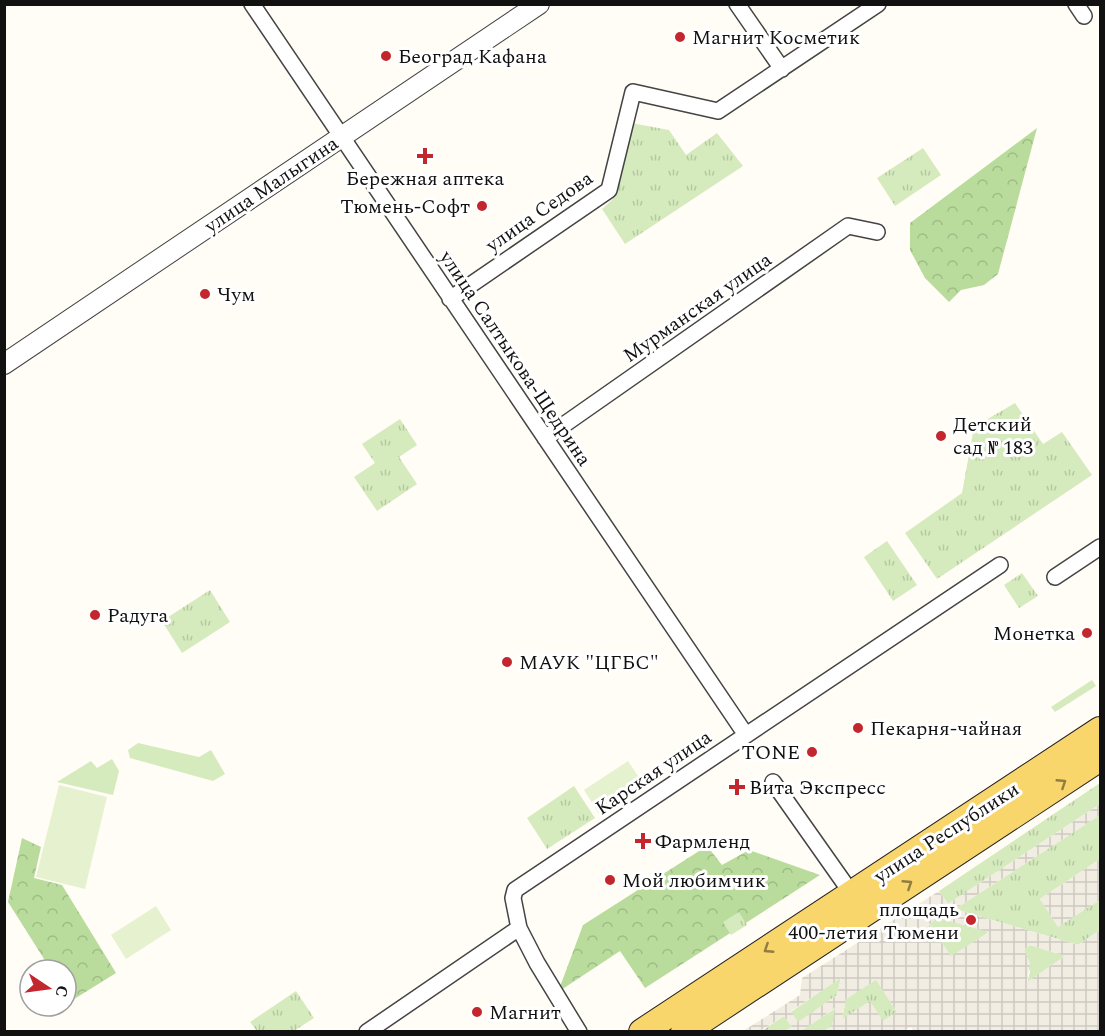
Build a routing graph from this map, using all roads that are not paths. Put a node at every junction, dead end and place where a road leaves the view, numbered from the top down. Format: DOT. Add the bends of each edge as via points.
graph roads {
  1 [pos="252,4"];
  2 [pos="539,4"];
  3 [pos="737,4"];
  4 [pos="878,4"];
  5 [pos="782,69"];
  6 [pos="341,136"];
  7 [pos="877,232"];
  8 [pos="450,299"];
  9 [pos="4,364"];
  10 [pos="545,438"];
  11 [pos="1101,547"];
  12 [pos="1000,565"];
  13 [pos="1054,577"];
  14 [pos="1101,730"];
  15 [pos="746,735"];
  16 [pos="1101,758"];
  17 [pos="773,782"];
  18 [pos="852,894"];
  19 [pos="519,928"];
  20 [pos="367,1032"];
  21 [pos="579,1032"];
  22 [pos="642,1032"];
  23 [pos="684,1032"];
  1 -- 6 [label="street, улица Салтыкова-Щедрина"];
  2 -- 6 [label="street, улица Малыгина"];
  3 -- 5 [label="street"];
  4 -- 5 [label="street, улица Седова"];
  5 -- 8 [label="street, улица Седова" via="718,111 633,92 609,190"];
  6 -- 8 [label="street, улица Салтыкова-Щедрина"];
  6 -- 9 [label="street, улица Малыгина"];
  7 -- 10 [label="street, Мурманская улица" via="848,226"];
  8 -- 10 [label="street, улица Салтыкова-Щедрина"];
  10 -- 15 [label="street, улица Салтыкова-Щедрина"];
  11 -- 13 [label="street"];
  12 -- 15 [label="street, Карская улица"];
  14 -- 18 [label="main road, улица Республики"];
  15 -- 19 [label="street, Карская улица" via="514,890"];
  23 -- 16 [label="main road, улица Республики, one-way"];
  17 -- 18 [label="street"];
  18 -- 22 [label="main road, улица Республики, one-way"];
  19 -- 20 [label="street"];
  19 -- 21 [label="street"];
}
